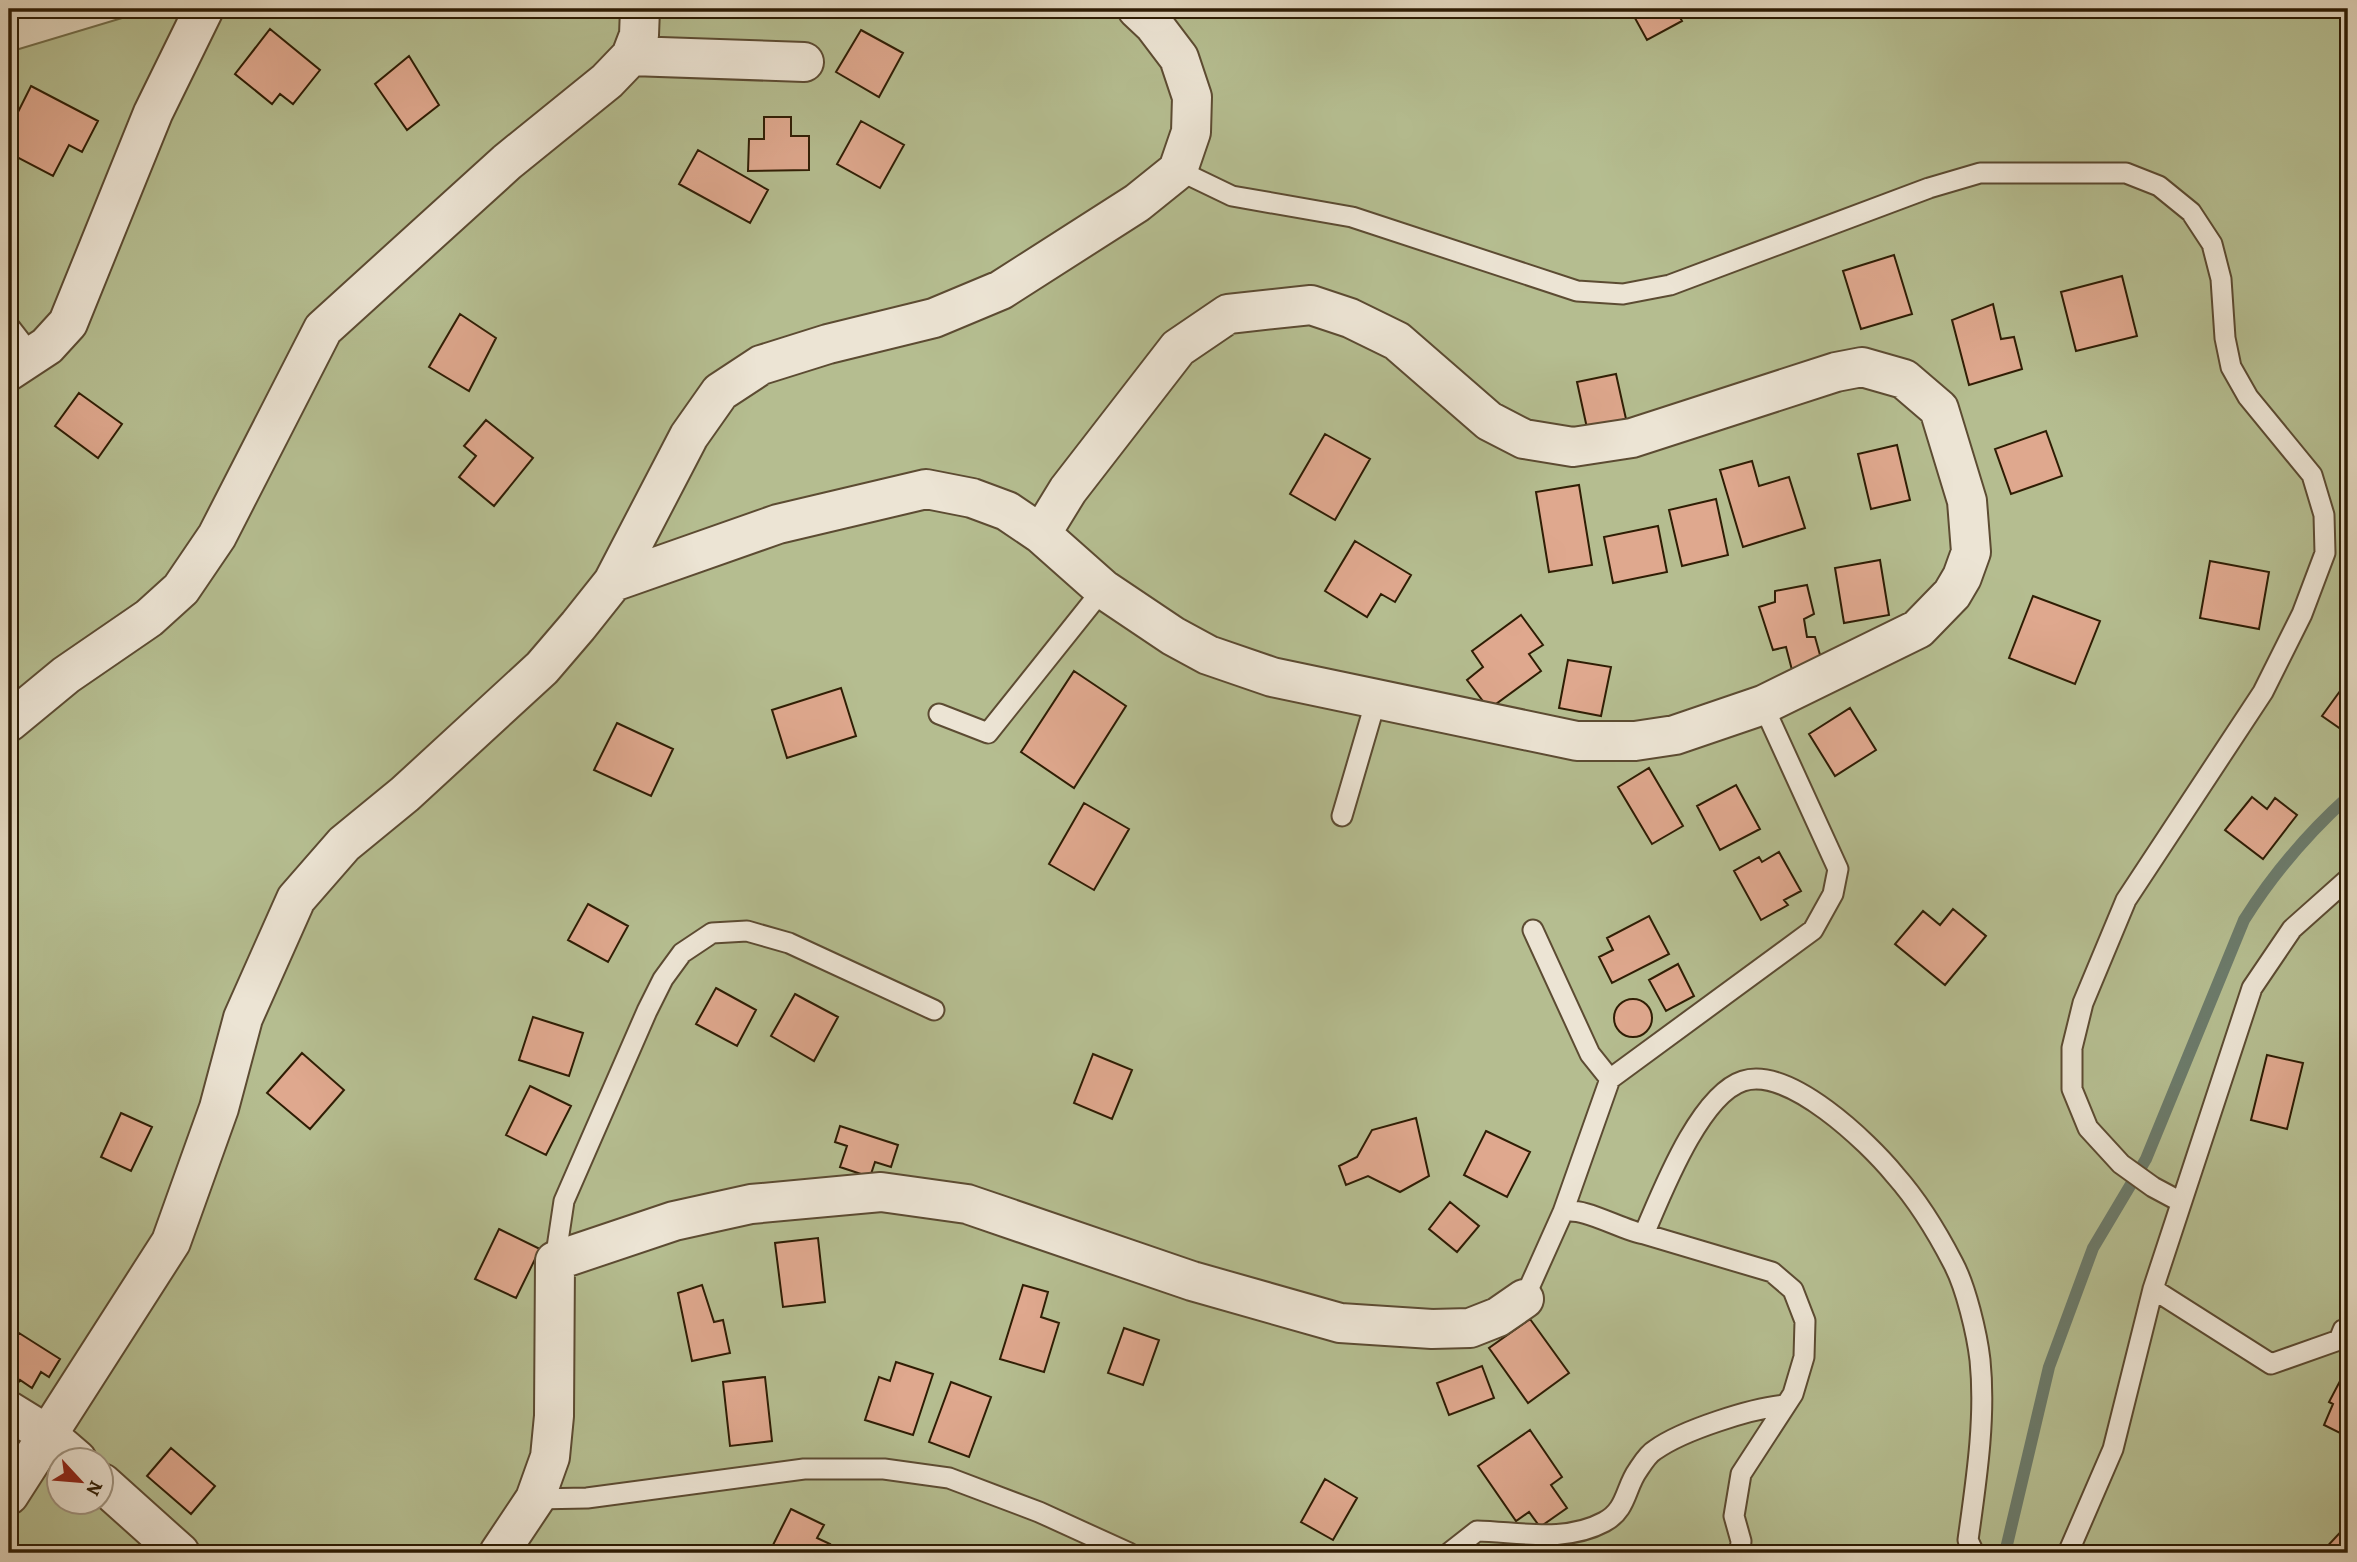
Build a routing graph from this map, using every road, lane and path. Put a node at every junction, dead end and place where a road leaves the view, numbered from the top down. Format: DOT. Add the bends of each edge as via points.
graph roads {
  1 [pos="204,9"];
  2 [pos="640,9"];
  3 [pos="1137,9"];
  4 [pos="631,55"];
  5 [pos="804,62"];
  6 [pos="1178,170"];
  7 [pos="9,326"];
  8 [pos="21,364"];
  9 [pos="1041,534"];
  10 [pos="613,582"];
  11 [pos="1103,589"];
  12 [pos="1376,700"];
  13 [pos="1763,705"];
  14 [pos="939,714"];
  15 [pos="9,722"];
  16 [pos="1342,816"];
  17 [pos="2348,879"];
  18 [pos="1534,930"];
  19 [pos="934,1010"];
  20 [pos="1610,1079"];
  21 [pos="2181,1202"];
  22 [pos="1563,1212"];
  23 [pos="1644,1234"];
  24 [pos="555,1261"];
  25 [pos="2153,1289"];
  26 [pos="1524,1300"];
  27 [pos="2348,1330"];
  28 [pos="1786,1405"];
  29 [pos="9,1411"];
  30 [pos="48,1435"];
  31 [pos="60,1446"];
  32 [pos="9,1495"];
  33 [pos="116,1496"];
  34 [pos="535,1499"];
  35 [pos="180,1553"];
  36 [pos="499,1553"];
  37 [pos="1129,1553"];
  38 [pos="1449,1553"];
  39 [pos="1740,1553"];
  40 [pos="1974,1553"];
  41 [pos="2068,1553"];
  1 -- 8 [label="street" via="153,113 68,323"];
  2 -- 4 [label="street" via="639,35"];
  3 -- 6 [label="street" via="1179,58 1192,97 1191,132"];
  4 -- 5 [label="street"];
  4 -- 15 [label="street" via="607,81 507,162 333,317 310,350 217,536 181,589"];
  6 -- 10 [label="street" via="1137,203 1001,290 934,318 761,365 720,392 689,436"];
  6 -- 21 [label="lane" via="1232,196 1352,217 1566,287 1623,294 1670,285 1980,173 2126,173 2159,186 2192,212 2211,244 2221,279 2231,366 2248,397 2312,475 2324,515 2325,554 2302,614 2263,692 2126,900 2084,1003 2072,1048 2072,1089 2088,1128 2126,1168"];
  7 -- 8 [label="lane"];
  9 -- 10 [label="street" via="1007,511 926,489 778,524"];
  9 -- 11 [label="street"];
  9 -- 13 [label="street" via="1068,490 1178,348 1228,314 1311,305 1350,317 1397,341 1489,421 1524,439 1573,447 1632,438 1836,372 1861,367 1903,379 1939,409 1967,501 1971,552 1962,577 1918,629"];
  10 -- 30 [label="street" via="542,667 344,844 296,899 243,1018 219,1108 171,1242"];
  11 -- 12 [label="street" via="1208,655 1272,677"];
  11 -- 14 [label="lane" via="988,733"];
  12 -- 13 [label="street" via="1577,741 1635,741 1675,735"];
  12 -- 16 [label="lane"];
  13 -- 20 [label="lane" via="1838,869 1833,894 1813,930"];
  17 -- 21 [label="lane" via="2292,929 2252,988"];
  18 -- 20 [label="lane" via="1590,1054"];
  19 -- 24 [label="lane" via="789,943 747,931 712,933 682,953 647,1012 564,1201"];
  20 -- 22 [label="lane"];
  21 -- 25 [label="lane"];
  22 -- 23 [label="lane" via="1573,1209"];
  22 -- 26 [label="lane"];
  23 -- 28 [label="lane" via="1772,1272 1793,1290 1805,1321 1804,1357"];
  23 -- 40 [label="lane" via="1699,1121 1742,1081 1789,1087 1825,1108 1894,1173 1928,1218 1955,1266 1980,1360 1980,1435 1968,1540"];
  24 -- 26 [label="street" via="699,1215 751,1204 881,1192 967,1204 1192,1281 1340,1323 1471,1328"];
  24 -- 34 [label="street" via="554,1416 550,1457"];
  25 -- 27 [label="lane" via="2271,1364 2339,1340 2343,1330"];
  25 -- 41 [label="lane" via="2113,1449"];
  28 -- 38 [label="lane" via="1764,1407 1654,1450 1636,1473 1627,1500 1606,1521 1554,1536 1477,1531"];
  28 -- 39 [label="lane" via="1741,1474 1734,1516"];
  29 -- 30 [label="street"];
  30 -- 31 [label="street"];
  30 -- 32 [label="street"];
  33 -- 35 [label="street"];
  34 -- 36 [label="street"];
  34 -- 37 [label="lane" via="587,1498 804,1469 884,1469 949,1478"];
}
